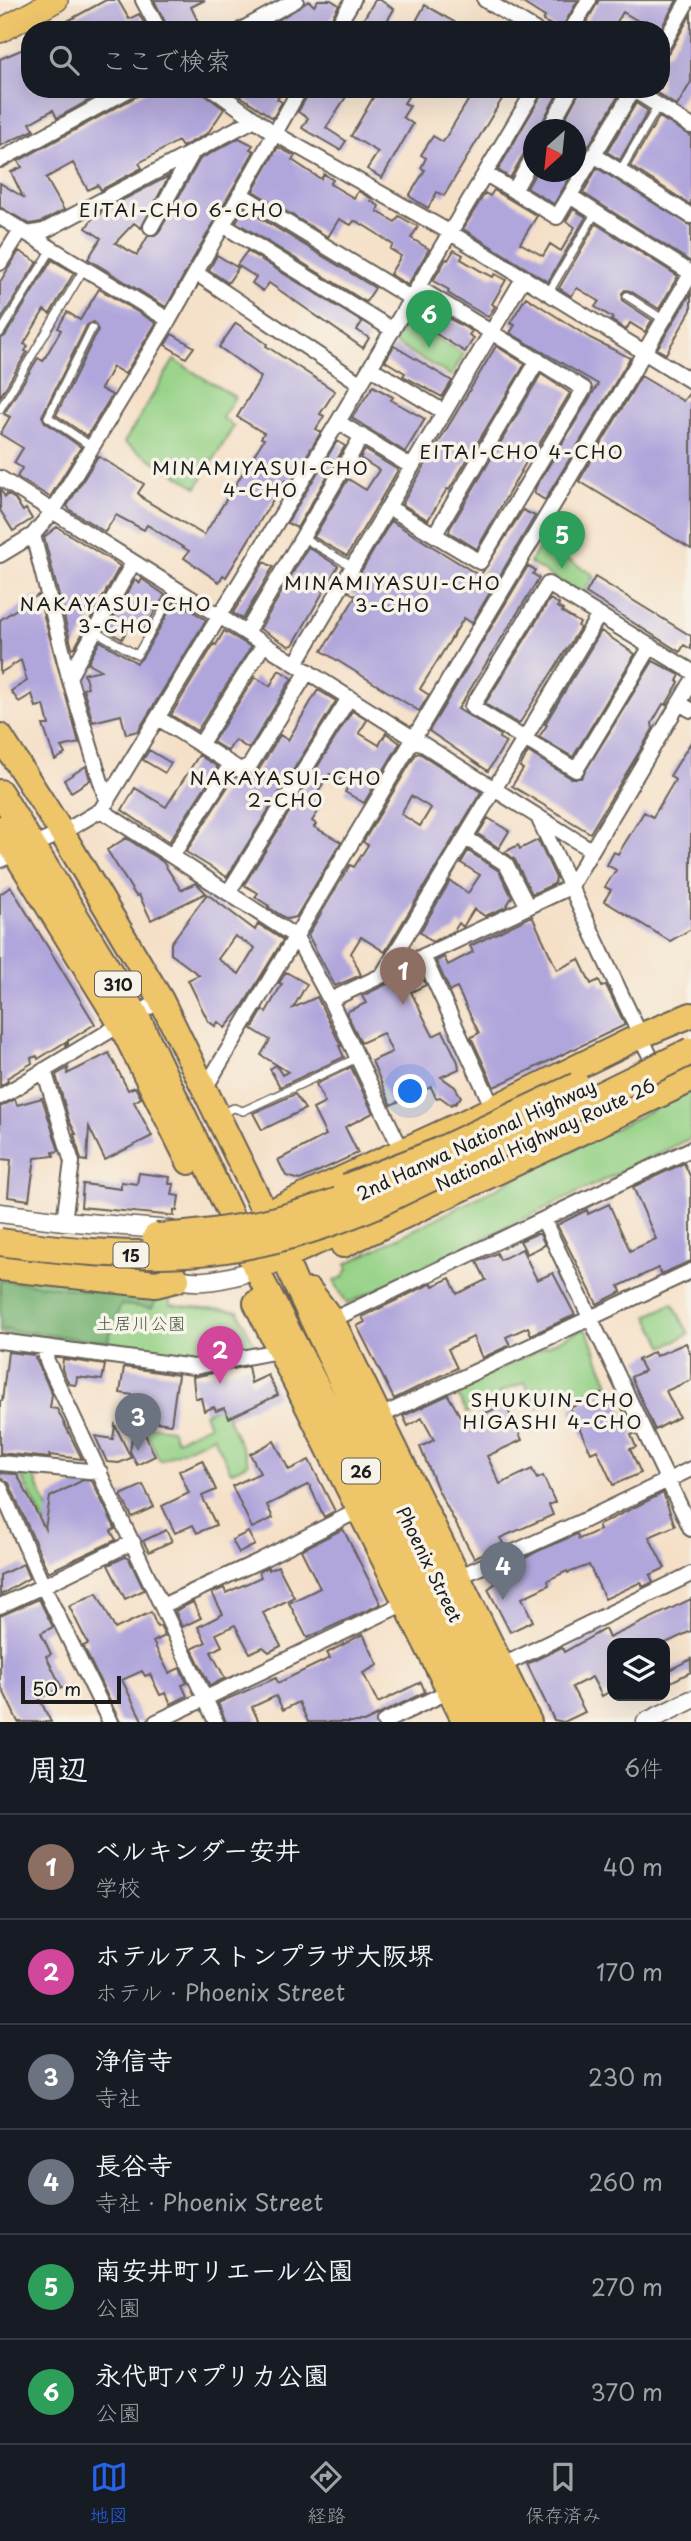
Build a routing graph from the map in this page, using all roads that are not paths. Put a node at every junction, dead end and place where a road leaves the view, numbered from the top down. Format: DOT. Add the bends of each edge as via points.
graph roads {
  1 [pos="56,0"];
  2 [pos="143,0"];
  3 [pos="296,0"];
  4 [pos="353,0"];
  5 [pos="485,0"];
  6 [pos="589,0"];
  7 [pos="688,0"];
  8 [pos="154,21"];
  9 [pos="258,21"];
  10 [pos="340,21"];
  11 [pos="520,21"];
  12 [pos="576,21"];
  13 [pos="0,30"];
  14 [pos="670,32"];
  15 [pos="114,98"];
  16 [pos="226,98"];
  17 [pos="295,98"];
  18 [pos="531,98"];
  19 [pos="566,98"];
  20 [pos="630,98"];
  21 [pos="646,98"];
  22 [pos="658,106"];
  23 [pos="255,119"];
  24 [pos="554,119"];
  25 [pos="690,122"];
  26 [pos="274,133"];
  27 [pos="194,152"];
  28 [pos="594,155"];
  29 [pos="0,160"];
  30 [pos="620,171"];
  31 [pos="486,174"];
  32 [pos="523,174"];
  33 [pos="513,191"];
  34 [pos="240,194"];
  35 [pos="570,196"];
  36 [pos="596,212"];
  37 [pos="691,216"];
  38 [pos="0,217"];
  39 [pos="223,225"];
  40 [pos="151,228"];
  41 [pos="25,232"];
  42 [pos="452,233"];
  43 [pos="52,248"];
  44 [pos="0,263"];
  45 [pos="84,268"];
  46 [pos="197,273"];
  47 [pos="691,273"];
  48 [pos="524,277"];
  49 [pos="549,292"];
  50 [pos="415,293"];
  51 [pos="627,296"];
  52 [pos="169,320"];
  53 [pos="664,320"];
  54 [pos="92,328"];
  55 [pos="393,330"];
  56 [pos="492,332"];
  57 [pos="0,333"];
  58 [pos="646,352"];
  59 [pos="538,360"];
  60 [pos="371,368"];
  61 [pos="691,381"];
  62 [pos="361,384"];
  63 [pos="0,409"];
  64 [pos="444,412"];
  65 [pos="338,422"];
  66 [pos="362,436"];
  67 [pos="92,447"];
  68 [pos="412,467"];
  69 [pos="0,478"];
  70 [pos="388,507"];
  71 [pos="52,511"];
  72 [pos="435,534"];
  73 [pos="33,536"];
  74 [pos="302,537"];
  75 [pos="0,555"];
  76 [pos="133,562"];
  77 [pos="353,567"];
  78 [pos="176,589"];
  79 [pos="599,615"];
  80 [pos="220,618"];
  81 [pos="95,631"];
  82 [pos="246,633"];
  83 [pos="264,644"];
  84 [pos="651,646"];
  85 [pos="302,667"];
  86 [pos="691,671"];
  87 [pos="69,677"];
  88 [pos="691,683"];
  89 [pos="349,698"];
  90 [pos="685,706"];
  91 [pos="158,718"];
  92 [pos="0,736"];
  93 [pos="412,739"];
  94 [pos="525,739"];
  95 [pos="200,745"];
  96 [pos="230,764"];
  97 [pos="495,790"];
  98 [pos="0,792"];
  99 [pos="104,806"];
  100 [pos="538,817"];
  101 [pos="0,828"];
  102 [pos="62,833"];
  103 [pos="466,838"];
  104 [pos="591,850"];
  105 [pos="17,852"];
  106 [pos="172,856"];
  107 [pos="570,887"];
  108 [pos="228,892"];
  109 [pos="528,907"];
  110 [pos="296,937"];
  111 [pos="423,956"];
  112 [pos="382,976"];
  113 [pos="161,1000"];
  114 [pos="330,1000"];
  115 [pos="691,1015"];
  116 [pos="128,1019"];
  117 [pos="640,1036"];
  118 [pos="691,1036"];
  119 [pos="691,1051"];
  120 [pos="358,1057"];
  121 [pos="691,1066"];
  122 [pos="44,1070"];
  123 [pos="691,1080"];
  124 [pos="663,1085"];
  125 [pos="204,1090"];
  126 [pos="0,1097"];
  127 [pos="493,1108"];
  128 [pos="216,1115"];
  129 [pos="691,1150"];
  130 [pos="402,1151"];
  131 [pos="411,1200"];
  132 [pos="0,1213"];
  133 [pos="64,1221"];
  134 [pos="544,1221"];
  135 [pos="0,1224"];
  136 [pos="248,1239"];
  137 [pos="0,1242"];
  138 [pos="0,1251"];
  139 [pos="285,1257"];
  140 [pos="0,1267"];
  141 [pos="691,1270"];
  142 [pos="176,1279"];
  143 [pos="589,1319"];
  144 [pos="332,1320"];
  145 [pos="0,1341"];
  146 [pos="44,1347"];
  147 [pos="278,1351"];
  148 [pos="352,1430"];
  149 [pos="0,1463"];
  150 [pos="691,1469"];
  151 [pos="100,1472"];
  152 [pos="667,1481"];
  153 [pos="0,1487"];
  154 [pos="359,1510"];
  155 [pos="691,1529"];
  156 [pos="133,1542"];
  157 [pos="691,1574"];
  158 [pos="43,1586"];
  159 [pos="432,1590"];
  160 [pos="0,1606"];
  161 [pos="162,1606"];
  162 [pos="475,1678"];
  163 [pos="205,1699"];
  164 [pos="691,1700"];
  165 [pos="654,1720"];
  166 [pos="110,1722"];
  167 [pos="156,1722"];
  168 [pos="216,1722"];
  169 [pos="384,1722"];
  170 [pos="465,1722"];
  171 [pos="484,1722"];
  172 [pos="507,1722"];
  173 [pos="529,1722"];
  1 -- 13 [label="main road"];
  2 -- 8 [label="street"];
  3 -- 9 [label="street"];
  4 -- 10 [label="street"];
  5 -- 11 [label="street"];
  6 -- 12 [label="street"];
  7 -- 14 [label="street"];
  15 -- 29 [label="street"];
  16 -- 23 [label="street"];
  17 -- 26 [label="street"];
  18 -- 31 [label="street"];
  19 -- 24 [label="street"];
  20 -- 28 [label="street"];
  21 -- 22 [label="street"];
  22 -- 25 [label="street"];
  22 -- 30 [label="lane"];
  23 -- 26 [label="street"];
  23 -- 27 [label="street"];
  26 -- 34 [label="street"];
  26 -- 42 [label="street"];
  27 -- 40 [label="street"];
  27 -- 41 [label="street" via="44,231"];
  28 -- 30 [label="street"];
  28 -- 35 [label="street"];
  30 -- 37 [label="street"];
  31 -- 33 [label="street"];
  31 -- 42 [label="street"];
  32 -- 33 [label="street"];
  33 -- 35 [label="street" via="557,217"];
  34 -- 39 [label="street"];
  34 -- 50 [label="street"];
  35 -- 36 [label="street"];
  36 -- 47 [label="street"];
  36 -- 49 [label="lane"];
  38 -- 41 [label="street"];
  39 -- 46 [label="street"];
  39 -- 55 [label="street"];
  41 -- 43 [label="street"];
  41 -- 44 [label="street"];
  42 -- 48 [label="street"];
  42 -- 50 [label="street"];
  43 -- 45 [label="street"];
  43 -- 57 [label="lane"];
  45 -- 52 [label="street"];
  45 -- 63 [label="lane"];
  46 -- 52 [label="street"];
  46 -- 62 [label="street"];
  47 -- 53 [label="street"];
  48 -- 49 [label="street"];
  48 -- 56 [label="street"];
  49 -- 58 [label="street"];
  50 -- 55 [label="street"];
  50 -- 56 [label="street"];
  51 -- 53 [label="lane"];
  52 -- 67 [label="street"];
  53 -- 58 [label="street"];
  54 -- 67 [label="lane" via="48,416"];
  55 -- 60 [label="street"];
  56 -- 59 [label="street"];
  56 -- 64 [label="street"];
  58 -- 61 [label="street"];
  58 -- 93 [label="street"];
  59 -- 72 [label="street"];
  59 -- 72 [label="street" via="584,388 480,562"];
  60 -- 62 [label="street"];
  60 -- 64 [label="street"];
  62 -- 65 [label="street"];
  64 -- 68 [label="street"];
  65 -- 66 [label="street"];
  65 -- 80 [label="street"];
  66 -- 68 [label="street"];
  66 -- 74 [label="street"];
  67 -- 71 [label="street"];
  68 -- 70 [label="street"];
  69 -- 71 [label="street"];
  70 -- 72 [label="street"];
  70 -- 77 [label="street"];
  71 -- 73 [label="street"];
  71 -- 76 [label="street"];
  73 -- 75 [label="street"];
  73 -- 87 [label="street"];
  74 -- 77 [label="lane"];
  74 -- 82 [label="street"];
  76 -- 78 [label="street"];
  76 -- 81 [label="street"];
  77 -- 85 [label="street"];
  78 -- 80 [label="street"];
  78 -- 81 [label="lane" via="136,655"];
  79 -- 84 [label="street"];
  79 -- 94 [label="street"];
  79 -- 94 [label="street" via="548,584 472,707"];
  80 -- 82 [label="street"];
  80 -- 91 [label="street"];
  81 -- 87 [label="street"];
  82 -- 83 [label="street"];
  83 -- 85 [label="street"];
  83 -- 95 [label="street"];
  84 -- 86 [label="street"];
  84 -- 94 [label="street" via="576,770"];
  85 -- 89 [label="street"];
  85 -- 96 [label="street" via="250,765 240,770"];
  87 -- 99 [label="street"];
  88 -- 90 [label="street"];
  89 -- 93 [label="street"];
  89 -- 108 [label="street"];
  90 -- 104 [label="street"];
  91 -- 95 [label="street"];
  91 -- 99 [label="street"];
  92 -- 102 [label="highway, 310"];
  93 -- 97 [label="street"];
  93 -- 110 [label="street"];
  94 -- 97 [label="street"];
  95 -- 96 [label="street"];
  96 -- 106 [label="street"];
  97 -- 100 [label="street"];
  97 -- 103 [label="street"];
  98 -- 105 [label="highway"];
  99 -- 102 [label="street"];
  99 -- 106 [label="street"];
  100 -- 104 [label="street"];
  100 -- 107 [label="street"];
  101 -- 105 [label="highway"];
  102 -- 105 [label="street"];
  102 -- 113 [label="highway, 310"];
  103 -- 109 [label="street" via="506,864"];
  103 -- 112 [label="street"];
  104 -- 107 [label="street"];
  105 -- 116 [label="highway"];
  106 -- 108 [label="street"];
  107 -- 109 [label="street"];
  107 -- 117 [label="street"];
  108 -- 110 [label="street"];
  109 -- 111 [label="street"];
  110 -- 114 [label="street"];
  110 -- 125 [label="street"];
  111 -- 112 [label="street"];
  111 -- 127 [label="street"];
  112 -- 114 [label="street"];
  113 -- 116 [label="street"];
  113 -- 125 [label="highway, 310"];
  114 -- 120 [label="street"];
  115 -- 117 [label="highway"];
  116 -- 122 [label="street"];
  116 -- 136 [label="highway, 310"];
  116 -- 136 [label="highway" via="203,1192"];
  117 -- 124 [label="street"];
  117 -- 127 [label="highway"];
  118 -- 136 [label="highway, 2nd Hanwa National Highway, bridge" via="367,1190"];
  118 -- 136 [label="highway, bridge" via="437,1152 329,1194"];
  119 -- 136 [label="highway, 2nd Hanwa National Highway, bridge" via="334,1223"];
  120 -- 128 [label="lane" via="243,1111 234,1108"];
  120 -- 130 [label="street"];
  121 -- 124 [label="highway, National Highway Route 26"];
  121 -- 131 [label="highway"];
  122 -- 126 [label="street"];
  122 -- 133 [label="street" via="72,1162"];
  123 -- 124 [label="highway"];
  124 -- 131 [label="highway, National Highway Route 26" via="458,1171"];
  124 -- 139 [label="highway" via="327,1252"];
  125 -- 128 [label="highway, 310"];
  127 -- 130 [label="highway"];
  128 -- 136 [label="highway, 310"];
  129 -- 134 [label="street"];
  130 -- 136 [label="highway"];
  131 -- 139 [label="highway, National Highway Route 26"];
  132 -- 133 [label="street"];
  133 -- 136 [label="street"];
  134 -- 143 [label="street"];
  134 -- 144 [label="street"];
  135 -- 136 [label="highway, 15, bridge" via="108,1236"];
  136 -- 137 [label="highway, 15, bridge" via="194,1254 152,1255"];
  136 -- 139 [label="highway, Phoenix Street / 26"];
  136 -- 139 [label="highway"];
  136 -- 142 [label="street" via="210,1282"];
  136 -- 147 [label="highway, 26"];
  136 -- 148 [label="highway, Phoenix Street / 26"];
  138 -- 142 [label="street" via="156,1272"];
  139 -- 144 [label="highway, 26"];
  139 -- 148 [label="highway, Phoenix Street / 26"];
  140 -- 142 [label="highway, 15" via="156,1284"];
  141 -- 143 [label="street"];
  143 -- 148 [label="street"];
  143 -- 152 [label="street"];
  144 -- 148 [label="highway, 26"];
  145 -- 146 [label="street"];
  146 -- 147 [label="street" via="194,1367"];
  146 -- 151 [label="street"];
  147 -- 148 [label="highway, 26"];
  148 -- 154 [label="highway, 26"];
  148 -- 159 [label="highway, 26"];
  148 -- 159 [label="highway, Phoenix Street / 26"];
  149 -- 151 [label="street"];
  150 -- 152 [label="street"];
  151 -- 156 [label="street"];
  152 -- 155 [label="street"];
  152 -- 159 [label="street"];
  153 -- 158 [label="street"];
  154 -- 159 [label="highway, 26"];
  154 -- 161 [label="street"];
  156 -- 158 [label="street"];
  156 -- 161 [label="street"];
  157 -- 162 [label="street"];
  158 -- 160 [label="street"];
  158 -- 166 [label="street"];
  159 -- 162 [label="highway, 26"];
  159 -- 162 [label="highway, Phoenix Street / 26"];
  159 -- 163 [label="street"];
  161 -- 163 [label="street"];
  162 -- 169 [label="street"];
  162 -- 170 [label="highway, 26"];
  162 -- 171 [label="highway, Phoenix Street / 26"];
  162 -- 172 [label="highway, Phoenix Street / 26"];
  162 -- 173 [label="highway, 26"];
  163 -- 167 [label="street"];
  163 -- 168 [label="street"];
  164 -- 165 [label="street"];
}
